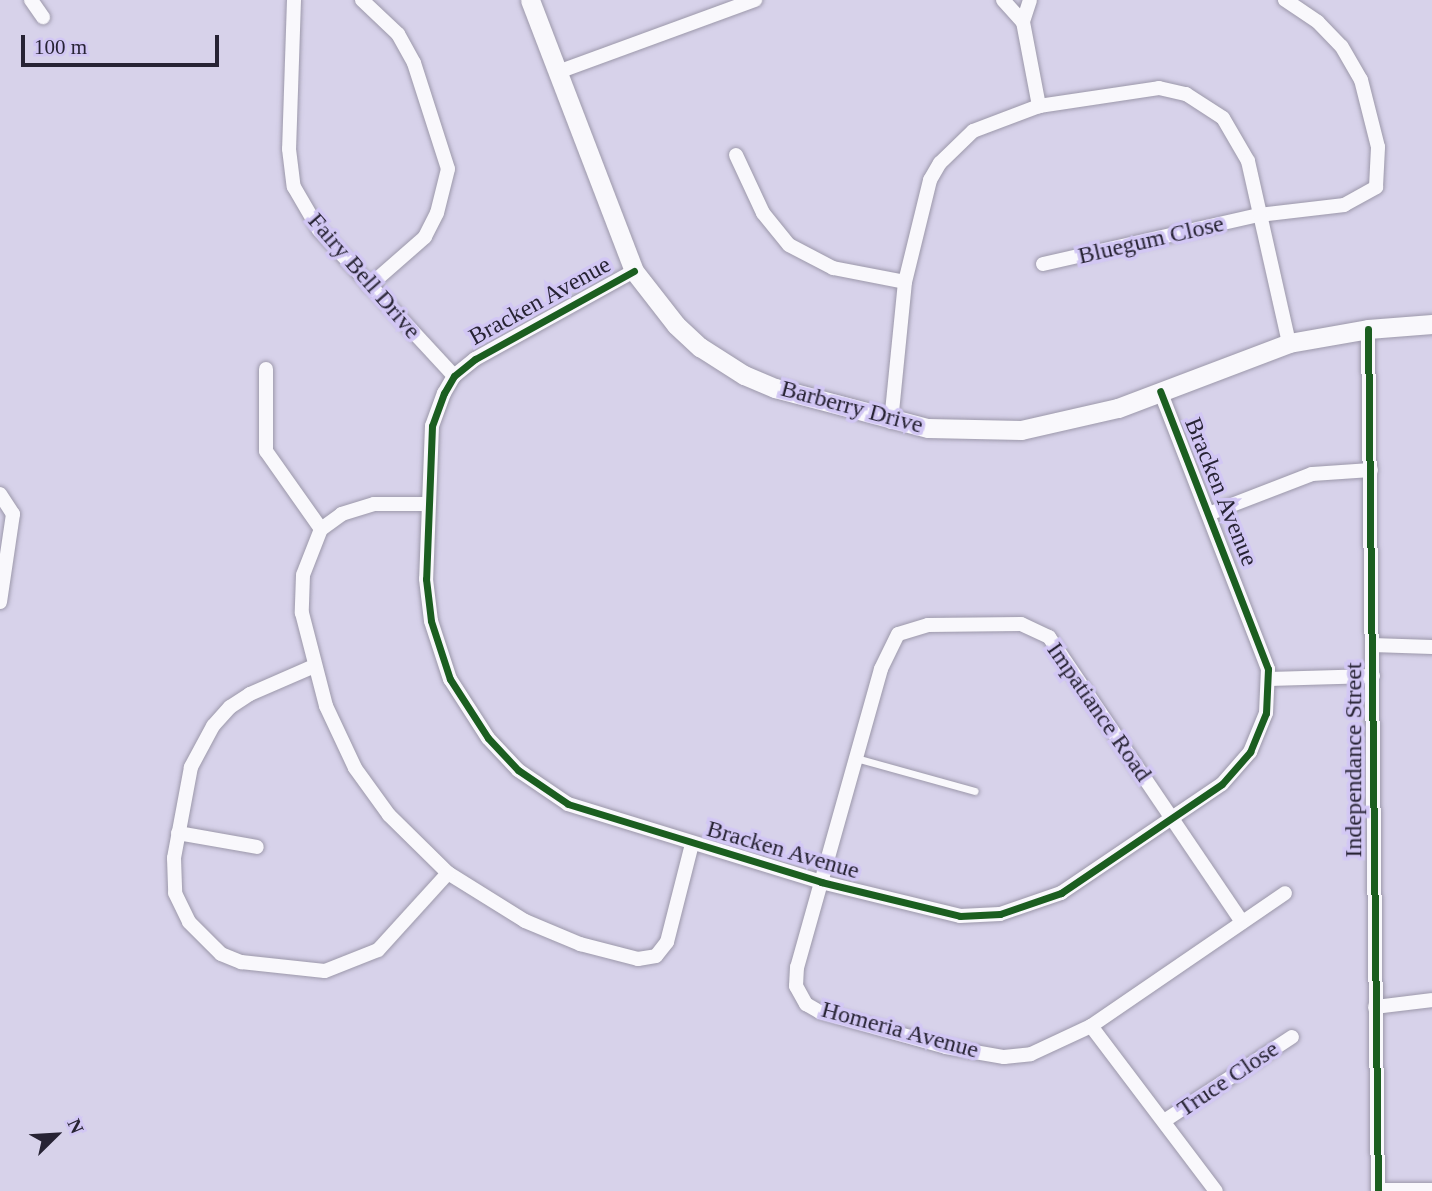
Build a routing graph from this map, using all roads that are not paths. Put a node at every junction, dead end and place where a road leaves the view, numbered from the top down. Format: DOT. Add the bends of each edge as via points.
graph roads {
  1 [pos="31,0"];
  2 [pos="294,0"];
  3 [pos="362,0"];
  4 [pos="530,0"];
  5 [pos="755,0"];
  6 [pos="1003,0"];
  7 [pos="1030,0"];
  8 [pos="1285,0"];
  9 [pos="43,17"];
  10 [pos="1023,22"];
  11 [pos="558,72"];
  12 [pos="1039,106"];
  13 [pos="736,155"];
  14 [pos="1259,215"];
  15 [pos="1043,264"];
  16 [pos="634,271"];
  17 [pos="905,282"];
  18 [pos="369,286"];
  19 [pos="1432,324"];
  20 [pos="1368,329"];
  21 [pos="1289,343"];
  22 [pos="266,369"];
  23 [pos="454,376"];
  24 [pos="1160,391"];
  25 [pos="891,422"];
  26 [pos="1371,470"];
  27 [pos="0,494"];
  28 [pos="426,504"];
  29 [pos="1210,513"];
  30 [pos="321,529"];
  31 [pos="0,602"];
  32 [pos="1372,646"];
  33 [pos="1432,647"];
  34 [pos="312,667"];
  35 [pos="1373,676"];
  36 [pos="1269,679"];
  37 [pos="856,758"];
  38 [pos="975,791"];
  39 [pos="1173,818"];
  40 [pos="177,833"];
  41 [pos="692,844"];
  42 [pos="257,847"];
  43 [pos="448,873"];
  44 [pos="821,882"];
  45 [pos="1285,893"];
  46 [pos="1242,922"];
  47 [pos="1432,1000"];
  48 [pos="1375,1007"];
  49 [pos="1091,1026"];
  50 [pos="1292,1037"];
  51 [pos="1164,1121"];
  52 [pos="1432,1190"];
  53 [pos="1216,1191"];
  54 [pos="1378,1191"];
  1 -- 9 [label="street"];
  2 -- 18 [label="street, Fairy Bell Drive" via="289,149 294,187 319,230"];
  3 -- 18 [label="street" via="398,34 414,63 448,169 437,213 425,237"];
  4 -- 11 [label="street, Barberry Drive"];
  5 -- 11 [label="street"];
  6 -- 10 [label="street"];
  7 -- 10 [label="street"];
  8 -- 14 [label="street, Bluegum Close" via="1318,22 1341,46 1361,80 1371,107 1380,178 1358,201"];
  10 -- 12 [label="street"];
  11 -- 16 [label="street, Barberry Drive"];
  12 -- 14 [label="street" via="1159,88 1208,105 1237,138 1248,162"];
  12 -- 17 [label="street" via="988,122 960,141 940,163 919,209"];
  13 -- 17 [label="street" via="763,213 789,245 833,268"];
  14 -- 15 [label="street, Bluegum Close"];
  14 -- 21 [label="street"];
  16 -- 23 [label="street, Bracken Avenue" via="475,359"];
  16 -- 25 [label="street, Barberry Drive" via="676,325 726,365 775,388"];
  17 -- 25 [label="street"];
  18 -- 23 [label="street, Fairy Bell Drive"];
  19 -- 20 [label="street, Barberry Drive"];
  20 -- 21 [label="street, Barberry Drive"];
  20 -- 26 [label="street, Independance Street"];
  21 -- 24 [label="street, Barberry Drive"];
  22 -- 30 [label="street" via="266,451"];
  23 -- 28 [label="street, Bracken Avenue" via="432,426"];
  24 -- 25 [label="street, Barberry Drive" via="1070,422 1021,430 945,430"];
  24 -- 29 [label="street, Bracken Avenue"];
  26 -- 29 [label="street" via="1312,474"];
  26 -- 32 [label="street, Independance Street"];
  27 -- 31 [label="street" via="13,514"];
  28 -- 30 [label="street" via="355,508"];
  28 -- 41 [label="street, Bracken Avenue" via="426,579 437,648 466,709 488,738 518,770 568,804"];
  29 -- 36 [label="street, Bracken Avenue"];
  30 -- 34 [label="street" via="303,575 302,613"];
  32 -- 33 [label="street"];
  32 -- 35 [label="street, Independance Street"];
  34 -- 40 [label="street" via="250,694 213,726 191,767"];
  34 -- 43 [label="street" via="355,768 389,815"];
  35 -- 36 [label="street"];
  35 -- 48 [label="street, Independance Street"];
  36 -- 39 [label="street, Bracken Avenue" via="1266,713 1242,765"];
  37 -- 38 [label="lane"];
  37 -- 39 [label="street, Impatiance Road" via="881,669 898,634 928,625 1021,624 1049,638 1068,661"];
  37 -- 44 [label="street, Impatiance Road"];
  39 -- 44 [label="street, Bracken Avenue" via="1061,893 1000,914 960,916"];
  39 -- 46 [label="street, Impatiance Road"];
  40 -- 42 [label="street"];
  40 -- 43 [label="street" via="175,893 185,916 221,954 260,966 316,971 363,959 390,940"];
  41 -- 43 [label="street" via="667,942 649,958 580,944 525,921"];
  41 -- 44 [label="street, Bracken Avenue"];
  44 -- 49 [label="street, Homeria Avenue" via="796,986 806,1004 820,1012 946,1047 1004,1057 1031,1054"];
  45 -- 46 [label="street, Homeria Avenue"];
  46 -- 49 [label="street, Homeria Avenue"];
  47 -- 48 [label="street"];
  48 -- 54 [label="street, Independance Street"];
  49 -- 51 [label="street"];
  50 -- 51 [label="street, Truce Close"];
  51 -- 53 [label="street"];
  52 -- 54 [label="street"];
}
